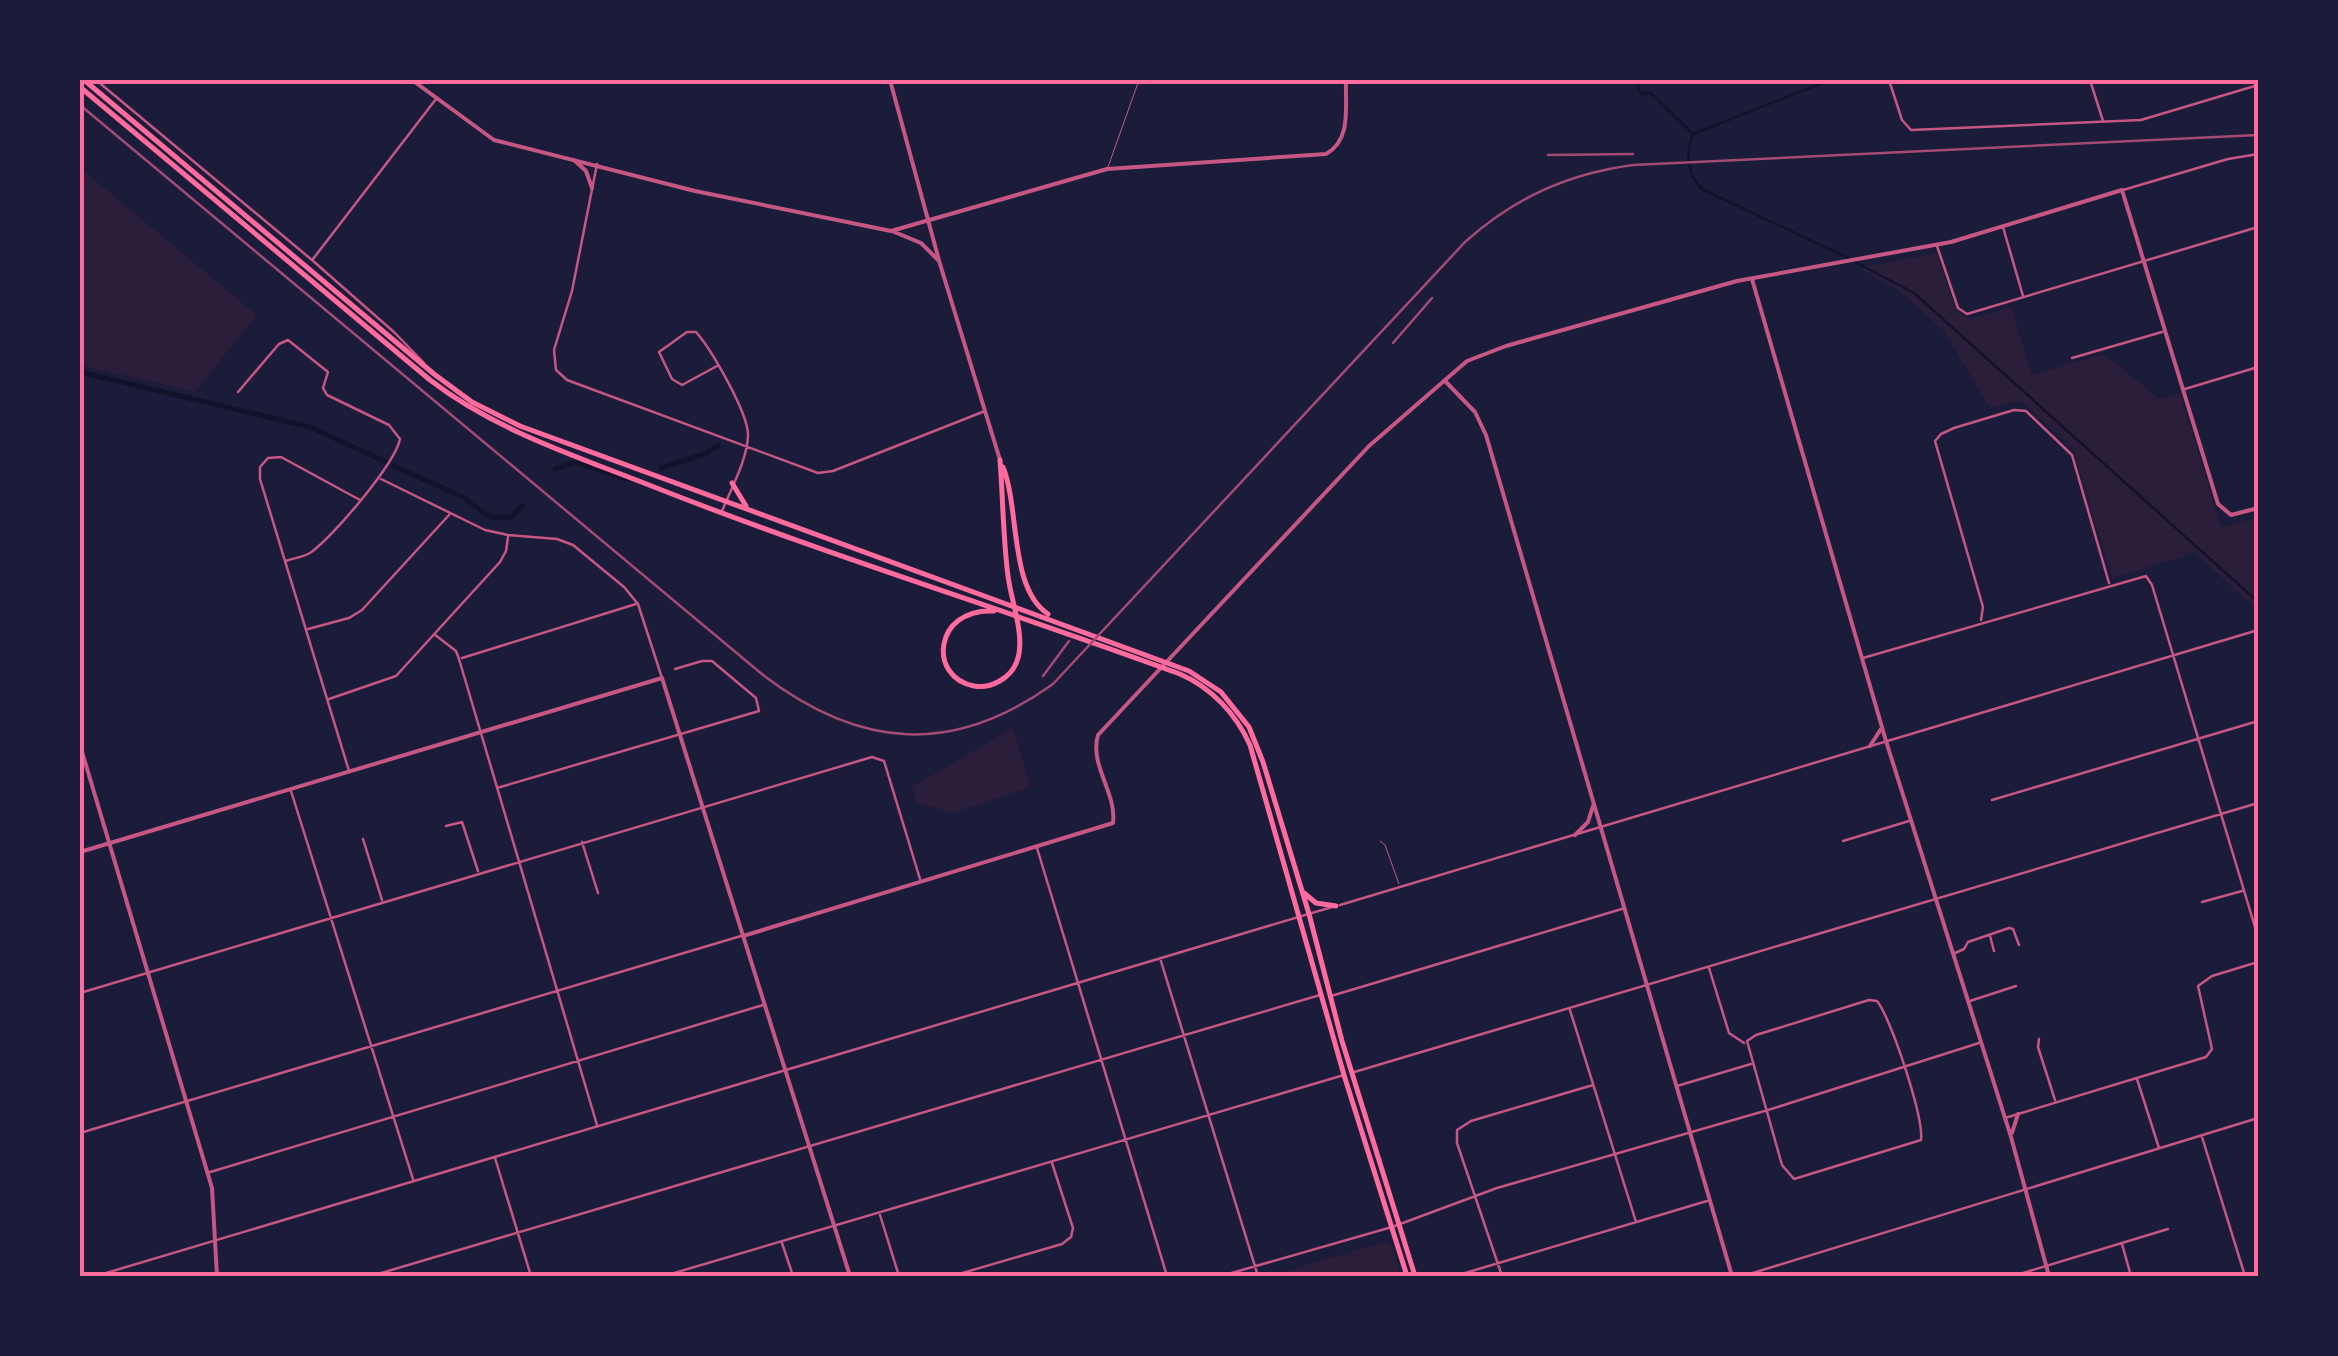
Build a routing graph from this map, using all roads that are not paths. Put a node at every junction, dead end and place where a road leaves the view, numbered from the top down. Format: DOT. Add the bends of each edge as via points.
graph roads {
  1 [pos="84,80"];
  2 [pos="96,80"];
  3 [pos="412,80"];
  4 [pos="890,80"];
  5 [pos="1138,80"];
  6 [pos="1346,80"];
  7 [pos="1890,80"];
  8 [pos="2090,80"];
  9 [pos="2242,80"];
  10 [pos="2258,85"];
  11 [pos="80,87"];
  12 [pos="2245,90"];
  13 [pos="436,98"];
  14 [pos="2103,122"];
  15 [pos="2258,154"];
  16 [pos="571,158"];
  17 [pos="597,164"];
  18 [pos="1107,169"];
  19 [pos="592,188"];
  20 [pos="2122,190"];
  21 [pos="928,221"];
  22 [pos="2003,226"];
  23 [pos="2258,228"];
  24 [pos="891,231"];
  25 [pos="1937,245"];
  26 [pos="312,260"];
  27 [pos="2144,261"];
  28 [pos="940,264"];
  29 [pos="1751,278"];
  30 [pos="2024,298"];
  31 [pos="2166,331"];
  32 [pos="2072,358"];
  33 [pos="717,366"];
  34 [pos="2258,367"];
  35 [pos="434,374"];
  36 [pos="1445,380"];
  37 [pos="2184,390"];
  38 [pos="238,392"];
  39 [pos="986,411"];
  40 [pos="746,448"];
  41 [pos="1000,460"];
  42 [pos="379,478"];
  43 [pos="732,483"];
  44 [pos="360,500"];
  45 [pos="726,500"];
  46 [pos="747,508"];
  47 [pos="2258,508"];
  48 [pos="450,514"];
  49 [pos="721,514"];
  50 [pos="508,536"];
  51 [pos="284,561"];
  52 [pos="2110,584"];
  53 [pos="638,604"];
  54 [pos="1983,607"];
  55 [pos="1009,613"];
  56 [pos="1994,619"];
  57 [pos="1980,623"];
  58 [pos="1063,627"];
  59 [pos="305,630"];
  60 [pos="2258,630"];
  61 [pos="434,634"];
  62 [pos="2172,656"];
  63 [pos="460,659"];
  64 [pos="1862,659"];
  65 [pos="675,669"];
  66 [pos="662,678"];
  67 [pos="1203,682"];
  68 [pos="327,700"];
  69 [pos="2258,720"];
  70 [pos="1882,726"];
  71 [pos="481,733"];
  72 [pos="680,736"];
  73 [pos="2198,739"];
  74 [pos="1886,741"];
  75 [pos="80,745"];
  76 [pos="1870,746"];
  77 [pos="82,762"];
  78 [pos="349,771"];
  79 [pos="290,788"];
  80 [pos="496,788"];
  81 [pos="1594,800"];
  82 [pos="1992,800"];
  83 [pos="2258,803"];
  84 [pos="702,807"];
  85 [pos="2220,814"];
  86 [pos="1911,821"];
  87 [pos="446,826"];
  88 [pos="1602,826"];
  89 [pos="1575,834"];
  90 [pos="363,839"];
  91 [pos="582,841"];
  92 [pos="1843,841"];
  93 [pos="1380,842"];
  94 [pos="108,843"];
  95 [pos="1037,848"];
  96 [pos="80,852"];
  97 [pos="517,860"];
  98 [pos="478,872"];
  99 [pos="921,882"];
  100 [pos="1400,886"];
  101 [pos="1302,890"];
  102 [pos="2244,891"];
  103 [pos="598,893"];
  104 [pos="1936,898"];
  105 [pos="383,902"];
  106 [pos="2202,902"];
  107 [pos="1336,906"];
  108 [pos="1626,908"];
  109 [pos="1309,914"];
  110 [pos="1301,917"];
  111 [pos="332,918"];
  112 [pos="1989,934"];
  113 [pos="743,936"];
  114 [pos="2258,938"];
  115 [pos="2019,945"];
  116 [pos="1994,951"];
  117 [pos="1953,953"];
  118 [pos="1160,958"];
  119 [pos="2258,962"];
  120 [pos="1708,967"];
  121 [pos="147,973"];
  122 [pos="1078,982"];
  123 [pos="1648,984"];
  124 [pos="2016,986"];
  125 [pos="555,989"];
  126 [pos="80,993"];
  127 [pos="1321,994"];
  128 [pos="1330,996"];
  129 [pos="1968,1001"];
  130 [pos="765,1004"];
  131 [pos="1569,1008"];
  132 [pos="1184,1034"];
  133 [pos="2039,1039"];
  134 [pos="1981,1042"];
  135 [pos="1747,1044"];
  136 [pos="372,1046"];
  137 [pos="1101,1058"];
  138 [pos="578,1061"];
  139 [pos="1752,1064"];
  140 [pos="1904,1068"];
  141 [pos="786,1069"];
  142 [pos="1348,1074"];
  143 [pos="2137,1078"];
  144 [pos="1593,1085"];
  145 [pos="1675,1086"];
  146 [pos="186,1101"];
  147 [pos="2056,1102"];
  148 [pos="1768,1110"];
  149 [pos="2018,1114"];
  150 [pos="393,1116"];
  151 [pos="1208,1116"];
  152 [pos="2005,1118"];
  153 [pos="2258,1118"];
  154 [pos="598,1126"];
  155 [pos="80,1133"];
  156 [pos="1689,1133"];
  157 [pos="2202,1136"];
  158 [pos="2011,1137"];
  159 [pos="1124,1141"];
  160 [pos="810,1145"];
  161 [pos="2159,1149"];
  162 [pos="1615,1154"];
  163 [pos="495,1158"];
  164 [pos="1052,1162"];
  165 [pos="207,1173"];
  166 [pos="414,1181"];
  167 [pos="2026,1189"];
  168 [pos="1476,1196"];
  169 [pos="1709,1201"];
  170 [pos="880,1213"];
  171 [pos="1637,1224"];
  172 [pos="835,1225"];
  173 [pos="1395,1226"];
  174 [pos="2168,1230"];
  175 [pos="517,1232"];
  176 [pos="216,1241"];
  177 [pos="782,1242"];
  178 [pos="2122,1244"];
  179 [pos="1498,1264"];
  180 [pos="1255,1266"];
  181 [pos="2046,1266"];
  182 [pos="96,1276"];
  183 [pos="217,1276"];
  184 [pos="371,1276"];
  185 [pos="531,1276"];
  186 [pos="664,1276"];
  187 [pos="792,1276"];
  188 [pos="850,1276"];
  189 [pos="899,1276"];
  190 [pos="952,1276"];
  191 [pos="1167,1276"];
  192 [pos="1221,1276"];
  193 [pos="1258,1276"];
  194 [pos="1407,1276"];
  195 [pos="1415,1276"];
  196 [pos="1455,1276"];
  197 [pos="1502,1276"];
  198 [pos="1732,1276"];
  199 [pos="1743,1276"];
  200 [pos="2014,1276"];
  201 [pos="2050,1276"];
  202 [pos="2132,1276"];
  203 [pos="2245,1276"];
  1 -- 35 [label="highway"];
  2 -- 26 [label="street"];
  3 -- 13 [label="street"];
  4 -- 21 [label="street"];
  5 -- 18 [label="lane"];
  6 -- 18 [label="street" via="1344,135 1333,150"];
  7 -- 14 [label="street" via="1911,130"];
  8 -- 14 [label="street"];
  9 -- 12 [label="street"];
  10 -- 12 [label="street"];
  11 -- 49 [label="highway" via="460,403"];
  12 -- 14 [label="street" via="2149,118"];
  13 -- 16 [label="street" via="494,140"];
  13 -- 26 [label="street"];
  15 -- 20 [label="street"];
  16 -- 17 [label="street"];
  16 -- 19 [label="street"];
  17 -- 19 [label="street"];
  17 -- 24 [label="street"];
  18 -- 21 [label="street"];
  19 -- 40 [label="street" via="554,350 556,370 567,380"];
  20 -- 22 [label="street"];
  20 -- 27 [label="street"];
  21 -- 24 [label="street"];
  21 -- 28 [label="street"];
  22 -- 25 [label="street"];
  22 -- 30 [label="street"];
  23 -- 27 [label="street"];
  24 -- 28 [label="street" via="922,243"];
  25 -- 29 [label="street"];
  25 -- 30 [label="street" via="1964,313"];
  26 -- 35 [label="street"];
  27 -- 30 [label="street"];
  27 -- 31 [label="street"];
  28 -- 39 [label="street"];
  29 -- 36 [label="street" via="1490,351"];
  29 -- 64 [label="street"];
  31 -- 32 [label="street"];
  31 -- 37 [label="street"];
  33 -- 33 [label="street" via="692,331 660,348 672,379 682,384"];
  33 -- 40 [label="street" via="746,422"];
  34 -- 37 [label="street"];
  35 -- 45 [label="highway" via="520,426"];
  36 -- 81 [label="street" via="1476,412 1486,435"];
  36 -- 95 [label="street" via="1366,449 1103,728 1096,750 1113,823"];
  37 -- 47 [label="street" via="2218,504 2231,515"];
  38 -- 42 [label="street" via="279,344 294,343 328,372 326,396 397,433 399,445"];
  39 -- 40 [label="street" via="826,473"];
  39 -- 41 [label="street"];
  40 -- 43 [label="street"];
  41 -- 55 [label="highway" via="1019,653 1010,672 992,685 960,680 944,660 949,628 972,611"];
  41 -- 58 [label="highway" via="1026,591"];
  42 -- 44 [label="street"];
  42 -- 48 [label="street"];
  43 -- 45 [label="street"];
  43 -- 46 [label="highway"];
  44 -- 51 [label="street" via="311,552"];
  44 -- 51 [label="street" via="282,457 268,458 260,478"];
  45 -- 46 [label="highway"];
  45 -- 49 [label="street"];
  46 -- 58 [label="highway"];
  48 -- 50 [label="street"];
  48 -- 59 [label="street" via="362,610"];
  49 -- 55 [label="highway"];
  50 -- 53 [label="street" via="566,541"];
  50 -- 61 [label="street" via="500,562"];
  51 -- 59 [label="street"];
  52 -- 54 [label="street" via="2072,455 2023,410 1936,438"];
  52 -- 56 [label="street"];
  52 -- 62 [label="street" via="2146,576"];
  53 -- 63 [label="street"];
  53 -- 66 [label="street"];
  54 -- 56 [label="street"];
  54 -- 57 [label="street"];
  55 -- 58 [label="highway"];
  56 -- 57 [label="street"];
  57 -- 64 [label="street"];
  58 -- 67 [label="highway"];
  59 -- 68 [label="street"];
  60 -- 62 [label="street"];
  61 -- 63 [label="street"];
  61 -- 68 [label="street" via="391,680"];
  62 -- 73 [label="street"];
  62 -- 74 [label="street"];
  63 -- 71 [label="street"];
  64 -- 70 [label="street"];
  65 -- 72 [label="street" via="712,661 756,698 759,712"];
  66 -- 71 [label="street"];
  66 -- 72 [label="street"];
  67 -- 101 [label="highway" via="1232,703 1254,736"];
  67 -- 110 [label="highway" via="1250,745"];
  68 -- 78 [label="street"];
  69 -- 73 [label="street"];
  70 -- 74 [label="street"];
  70 -- 76 [label="street"];
  71 -- 78 [label="street"];
  71 -- 80 [label="street"];
  72 -- 80 [label="street"];
  72 -- 84 [label="street"];
  73 -- 82 [label="street"];
  73 -- 85 [label="street"];
  74 -- 76 [label="street"];
  74 -- 86 [label="street"];
  75 -- 77 [label="street"];
  76 -- 88 [label="street"];
  77 -- 94 [label="street"];
  78 -- 79 [label="street"];
  79 -- 94 [label="street"];
  79 -- 111 [label="street"];
  80 -- 97 [label="street"];
  81 -- 88 [label="street"];
  81 -- 89 [label="street" via="1588,822"];
  83 -- 85 [label="street"];
  84 -- 91 [label="street"];
  84 -- 99 [label="street" via="872,757 884,762"];
  84 -- 113 [label="street"];
  85 -- 102 [label="street"];
  85 -- 104 [label="street"];
  86 -- 92 [label="street"];
  86 -- 104 [label="street"];
  87 -- 98 [label="street" via="462,822"];
  88 -- 89 [label="street"];
  88 -- 108 [label="street"];
  89 -- 100 [label="street"];
  90 -- 105 [label="street"];
  91 -- 97 [label="street"];
  91 -- 103 [label="street"];
  93 -- 100 [label="lane"];
  94 -- 96 [label="street"];
  94 -- 121 [label="street"];
  95 -- 99 [label="street"];
  95 -- 122 [label="street"];
  97 -- 98 [label="street"];
  97 -- 125 [label="street"];
  98 -- 105 [label="street"];
  99 -- 113 [label="street"];
  100 -- 107 [label="street"];
  101 -- 107 [label="highway" via="1316,903"];
  101 -- 109 [label="highway"];
  102 -- 106 [label="street"];
  102 -- 114 [label="street"];
  104 -- 117 [label="street"];
  104 -- 120 [label="street"];
  105 -- 111 [label="street"];
  107 -- 109 [label="street"];
  108 -- 123 [label="street"];
  108 -- 128 [label="street"];
  109 -- 110 [label="street"];
  109 -- 128 [label="highway"];
  110 -- 118 [label="street"];
  110 -- 127 [label="highway"];
  111 -- 121 [label="street"];
  111 -- 136 [label="street"];
  112 -- 115 [label="street" via="2012,928"];
  112 -- 116 [label="street"];
  112 -- 117 [label="street"];
  113 -- 125 [label="street"];
  113 -- 130 [label="street"];
  117 -- 129 [label="street"];
  118 -- 122 [label="street"];
  118 -- 132 [label="street"];
  119 -- 143 [label="street" via="2198,986 2211,1054"];
  120 -- 123 [label="street"];
  120 -- 135 [label="street" via="1729,1033"];
  121 -- 126 [label="street"];
  121 -- 146 [label="street"];
  122 -- 137 [label="street"];
  122 -- 141 [label="street"];
  123 -- 131 [label="street"];
  123 -- 145 [label="street"];
  124 -- 129 [label="street"];
  125 -- 136 [label="street"];
  125 -- 138 [label="street"];
  127 -- 132 [label="street"];
  127 -- 142 [label="highway"];
  128 -- 142 [label="highway"];
  129 -- 134 [label="street"];
  130 -- 138 [label="street"];
  130 -- 141 [label="street"];
  131 -- 142 [label="street"];
  131 -- 144 [label="street"];
  132 -- 137 [label="street"];
  132 -- 151 [label="street"];
  133 -- 147 [label="street"];
  134 -- 140 [label="street"];
  134 -- 152 [label="street"];
  135 -- 139 [label="street"];
  135 -- 140 [label="street" via="1756,1035 1877,1000"];
  136 -- 146 [label="street"];
  136 -- 150 [label="street"];
  137 -- 159 [label="street"];
  137 -- 160 [label="street"];
  138 -- 150 [label="street"];
  138 -- 154 [label="street"];
  139 -- 145 [label="street"];
  139 -- 148 [label="street"];
  140 -- 148 [label="street"];
  140 -- 148 [label="street" via="1922,1134 1909,1146 1794,1179 1782,1165"];
  141 -- 154 [label="street"];
  141 -- 160 [label="street"];
  142 -- 151 [label="street"];
  142 -- 173 [label="highway"];
  143 -- 147 [label="street"];
  143 -- 161 [label="street"];
  144 -- 162 [label="street"];
  144 -- 168 [label="street" via="1460,1127 1456,1138"];
  145 -- 156 [label="street"];
  146 -- 155 [label="street"];
  146 -- 165 [label="street"];
  147 -- 149 [label="street"];
  148 -- 156 [label="street"];
  149 -- 152 [label="street"];
  149 -- 158 [label="street"];
  150 -- 165 [label="street"];
  150 -- 166 [label="street"];
  151 -- 159 [label="street"];
  151 -- 180 [label="street"];
  152 -- 158 [label="street"];
  153 -- 157 [label="street"];
  154 -- 163 [label="street"];
  156 -- 162 [label="street"];
  156 -- 169 [label="street"];
  157 -- 161 [label="street"];
  157 -- 203 [label="street"];
  158 -- 167 [label="street"];
  159 -- 164 [label="street"];
  159 -- 191 [label="street"];
  160 -- 172 [label="street"];
  160 -- 175 [label="street"];
  161 -- 167 [label="street"];
  162 -- 168 [label="street"];
  162 -- 171 [label="street"];
  163 -- 166 [label="street"];
  163 -- 175 [label="street"];
  164 -- 170 [label="street"];
  164 -- 190 [label="street" via="1072,1237"];
  165 -- 176 [label="street"];
  166 -- 176 [label="street"];
  167 -- 181 [label="street"];
  167 -- 199 [label="street"];
  168 -- 173 [label="street"];
  168 -- 179 [label="street"];
  169 -- 171 [label="street"];
  169 -- 198 [label="street"];
  170 -- 172 [label="street"];
  170 -- 189 [label="street"];
  171 -- 179 [label="street"];
  172 -- 177 [label="street"];
  172 -- 188 [label="street"];
  173 -- 180 [label="street"];
  173 -- 194 [label="highway"];
  173 -- 195 [label="highway"];
  174 -- 178 [label="street"];
  175 -- 184 [label="street"];
  175 -- 185 [label="street"];
  176 -- 182 [label="street"];
  176 -- 183 [label="street"];
  177 -- 186 [label="street"];
  177 -- 187 [label="street"];
  178 -- 181 [label="street"];
  178 -- 202 [label="street"];
  179 -- 196 [label="street"];
  179 -- 197 [label="street"];
  180 -- 192 [label="street"];
  180 -- 193 [label="street"];
  181 -- 200 [label="street"];
  181 -- 201 [label="street"];
}
